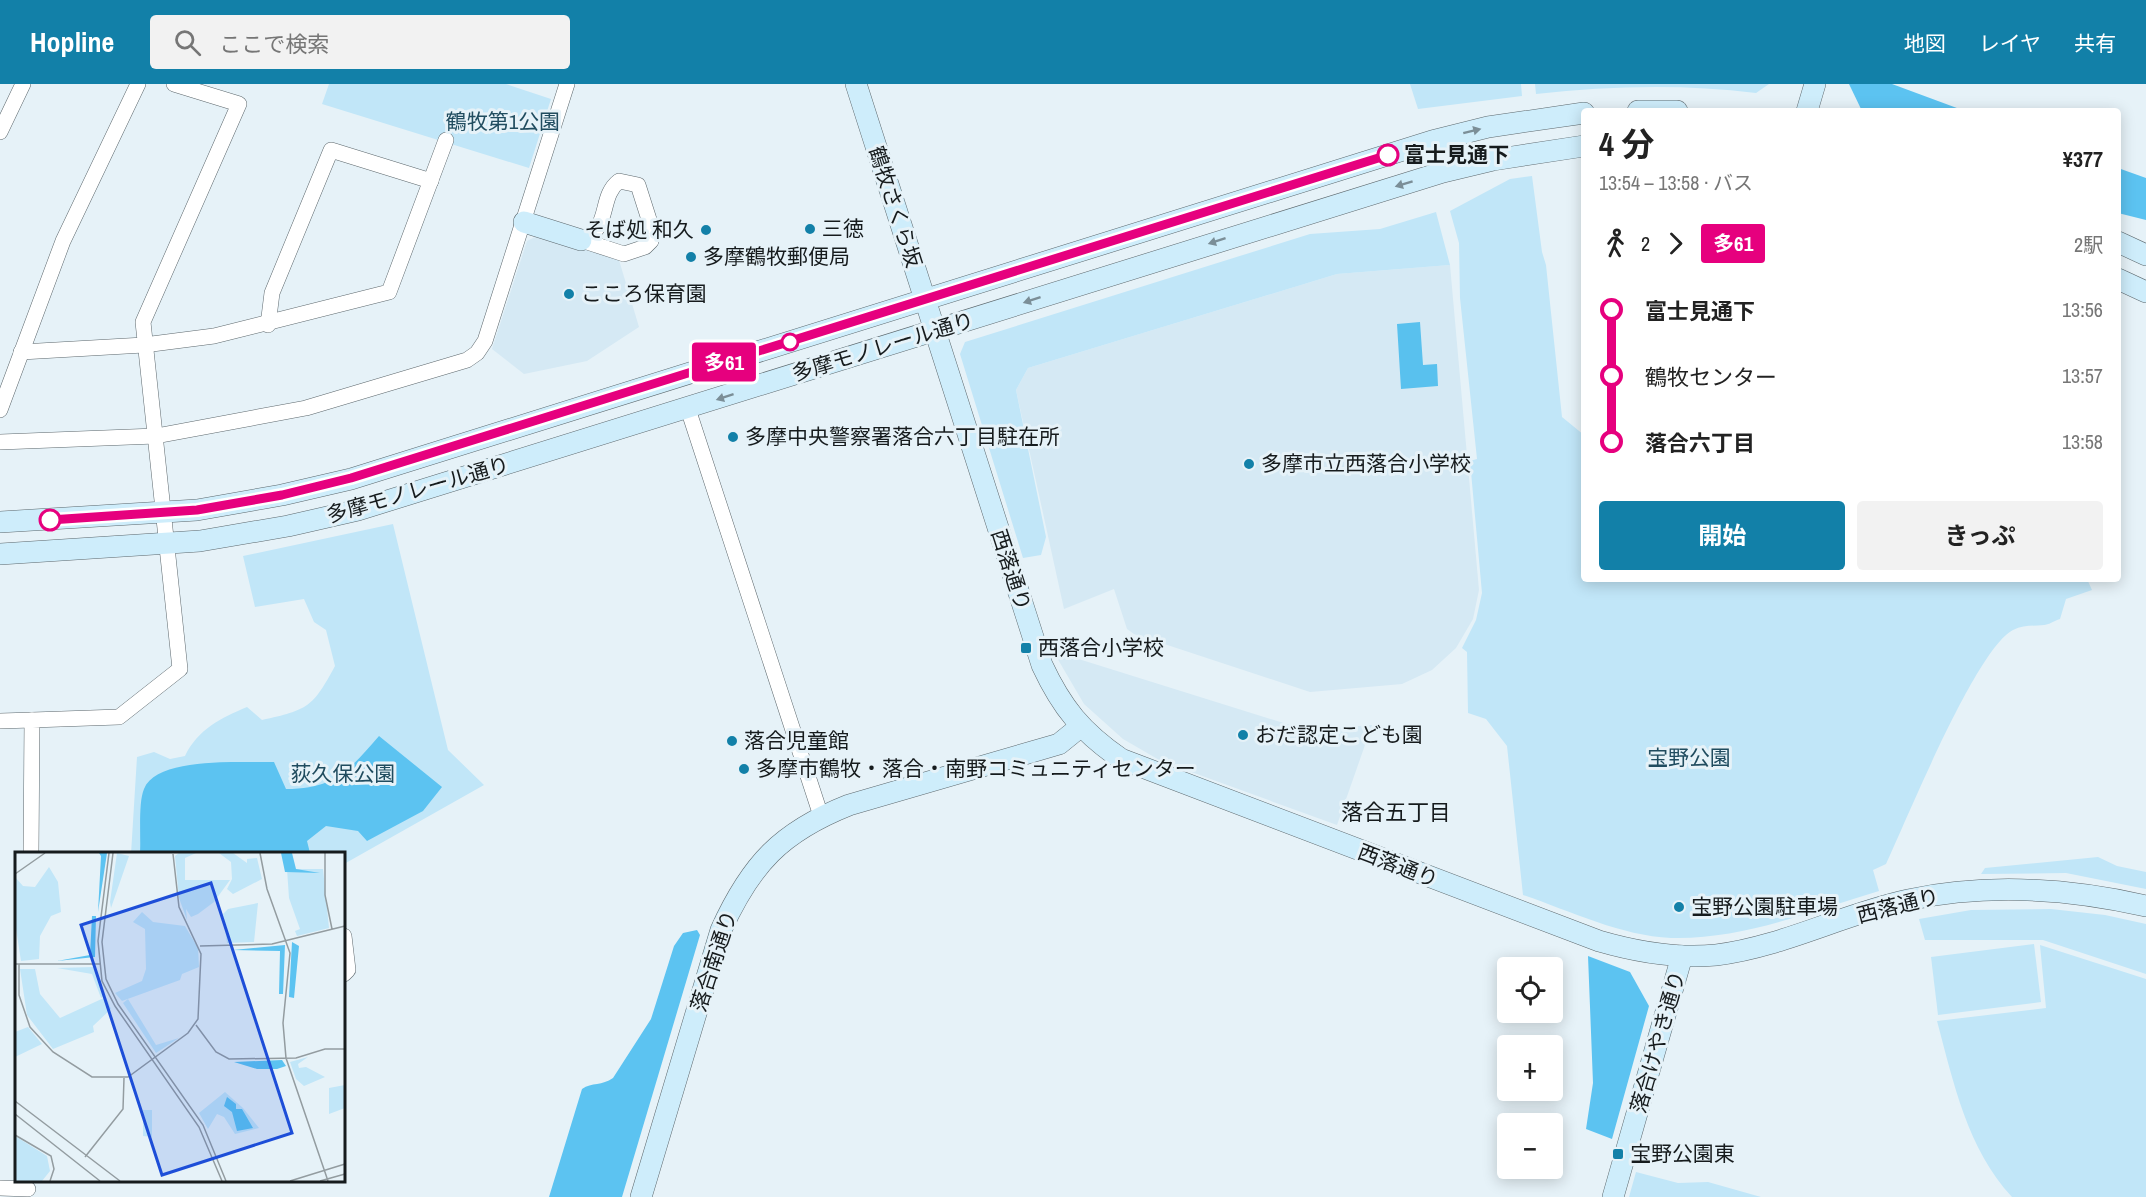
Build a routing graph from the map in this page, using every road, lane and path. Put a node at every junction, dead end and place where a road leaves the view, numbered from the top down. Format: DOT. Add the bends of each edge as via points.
graph roads {
  1 [pos="23,84"];
  2 [pos="138,84"];
  3 [pos="174,84"];
  4 [pos="567,84"];
  5 [pos="856,84"];
  6 [pos="1815,84"];
  7 [pos="1808,108"];
  8 [pos="1581,113"];
  9 [pos="0,132"];
  10 [pos="446,140"];
  11 [pos="1581,146"];
  12 [pos="431,181"];
  13 [pos="524,222"];
  14 [pos="599,228"];
  15 [pos="581,240"];
  16 [pos="2121,243"];
  17 [pos="606,248"];
  18 [pos="2146,255"];
  19 [pos="2121,280"];
  20 [pos="2146,292"];
  21 [pos="925,300"];
  22 [pos="268,325"];
  23 [pos="935,330"];
  24 [pos="144,345"];
  25 [pos="21,352"];
  26 [pos="688,409"];
  27 [pos="0,410"];
  28 [pos="156,436"];
  29 [pos="0,442"];
  30 [pos="164,513"];
  31 [pos="0,522"];
  32 [pos="167,544"];
  33 [pos="0,554"];
  34 [pos="32,720"];
  35 [pos="0,721"];
  36 [pos="1080,728"];
  37 [pos="821,816"];
  38 [pos="31,852"];
  39 [pos="2146,906"];
  40 [pos="345,944"];
  41 [pos="1682,956"];
  42 [pos="345,973"];
  43 [pos="0,1188"];
  44 [pos="28,1189"];
  45 [pos="641,1197"];
  46 [pos="1613,1197"];
  1 -- 9 [label="street"];
  2 -- 25 [label="street" via="63,241"];
  3 -- 24 [label="street" via="239,104 143,322"];
  4 -- 13 [label="street"];
  5 -- 21 [label="main road, 鶴牧さくら坂"];
  6 -- 7 [label="main road"];
  21 -- 8 [label="main road, 多摩モノレール通り, one-way" via="1432,141 1488,127"];
  10 -- 12 [label="street"];
  11 -- 23 [label="main road, 多摩モノレール通り, one-way" via="1502,158 1443,172"];
  12 -- 22 [label="street" via="389,292"];
  12 -- 22 [label="street" via="331,150 272,293"];
  13 -- 15 [label="main road"];
  13 -- 28 [label="street" via="485,341 467,360 306,408"];
  14 -- 15 [label="street"];
  14 -- 17 [label="street"];
  14 -- 17 [label="street" via="612,186 619,181 638,185 653,232 651,241 624,254"];
  15 -- 17 [label="street"];
  16 -- 18 [label="main road"];
  19 -- 20 [label="main road"];
  21 -- 23 [label="main road, 鶴牧さくら坂"];
  21 -- 30 [label="main road, 多摩モノレール通り" via="351,478 282,495"];
  22 -- 24 [label="street"];
  23 -- 26 [label="main road, 多摩モノレール通り, one-way"];
  23 -- 36 [label="main road, 西落通り" via="1034,645 1052,687"];
  24 -- 25 [label="street"];
  24 -- 28 [label="street"];
  25 -- 27 [label="street"];
  26 -- 32 [label="main road, 多摩モノレール通り" via="358,510 288,526"];
  26 -- 37 [label="street"];
  28 -- 29 [label="street"];
  28 -- 30 [label="street"];
  30 -- 31 [label="main road, 多摩モノレール通り"];
  30 -- 32 [label="street"];
  32 -- 33 [label="main road, 多摩モノレール通り"];
  32 -- 34 [label="street" via="180,669 118,717"];
  34 -- 35 [label="street"];
  34 -- 38 [label="street"];
  36 -- 37 [label="main road, 落合南通り" via="1059,744"];
  36 -- 41 [label="main road, 西落通り" via="1121,759 1146,771 1599,941 1654,954"];
  37 -- 45 [label="main road, 落合南通り" via="758,863 737,894 722,930"];
  39 -- 41 [label="main road, 西落通り" via="2037,889 1966,891 1907,900 1750,948"];
  40 -- 42 [label="street"];
  41 -- 46 [label="main road, 落合けやき通り"];
  43 -- 44 [label="street"];
}
